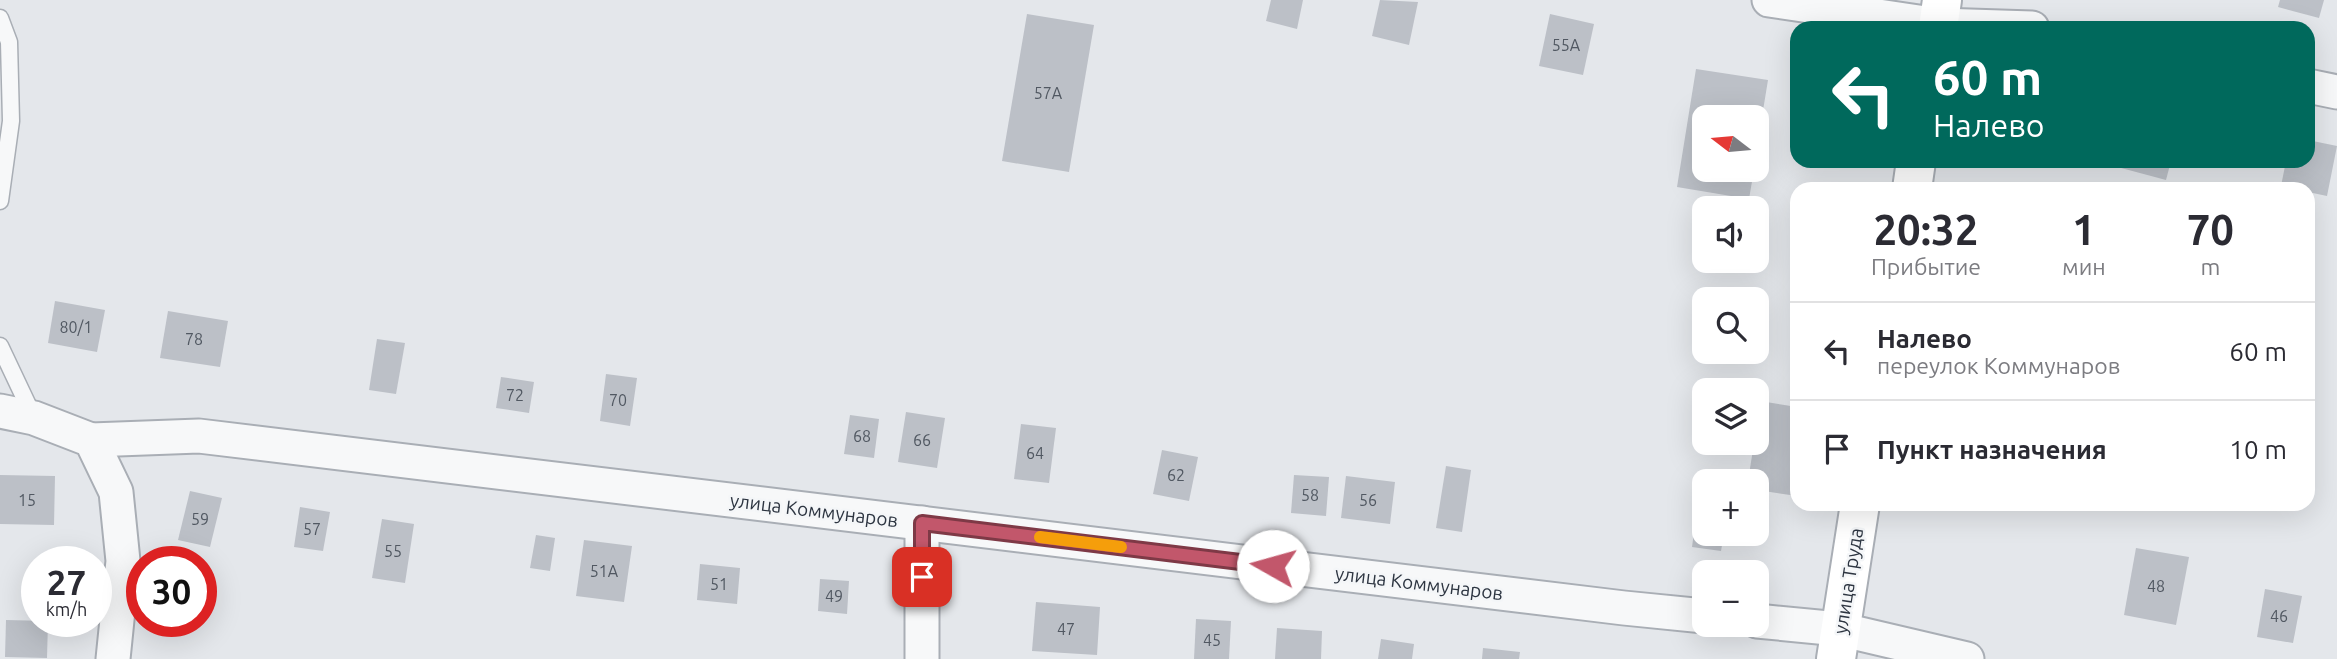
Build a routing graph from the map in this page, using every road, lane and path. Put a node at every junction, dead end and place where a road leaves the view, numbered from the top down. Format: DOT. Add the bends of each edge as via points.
graph roads {
  1 [pos="1769,0"];
  2 [pos="0,18"];
  3 [pos="1939,18"];
  4 [pos="1967,21"];
  5 [pos="2315,87"];
  6 [pos="2337,92"];
  7 [pos="0,201"];
  8 [pos="0,346"];
  9 [pos="0,411"];
  10 [pos="34,418"];
  11 [pos="91,440"];
  12 [pos="1859,511"];
  13 [pos="922,523"];
  14 [pos="1692,615"];
  15 [pos="1769,624"];
  16 [pos="1838,644"];
  17 [pos="113,659"];
  18 [pos="922,659"];
  19 [pos="1967,659"];
  1 -- 3 [label="street"];
  2 -- 7 [label="lane" via="9,42 11,121"];
  3 -- 4 [label="street"];
  5 -- 6 [label="street"];
  8 -- 10 [label="lane"];
  9 -- 10 [label="street"];
  10 -- 11 [label="street"];
  11 -- 13 [label="street, улица Коммунаров" via="199,436"];
  11 -- 17 [label="street" via="116,492 122,548"];
  12 -- 16 [label="street, улица Труда"];
  13 -- 14 [label="street, улица Коммунаров"];
  13 -- 18 [label="street"];
  15 -- 16 [label="street"];
  16 -- 19 [label="street"];
}
